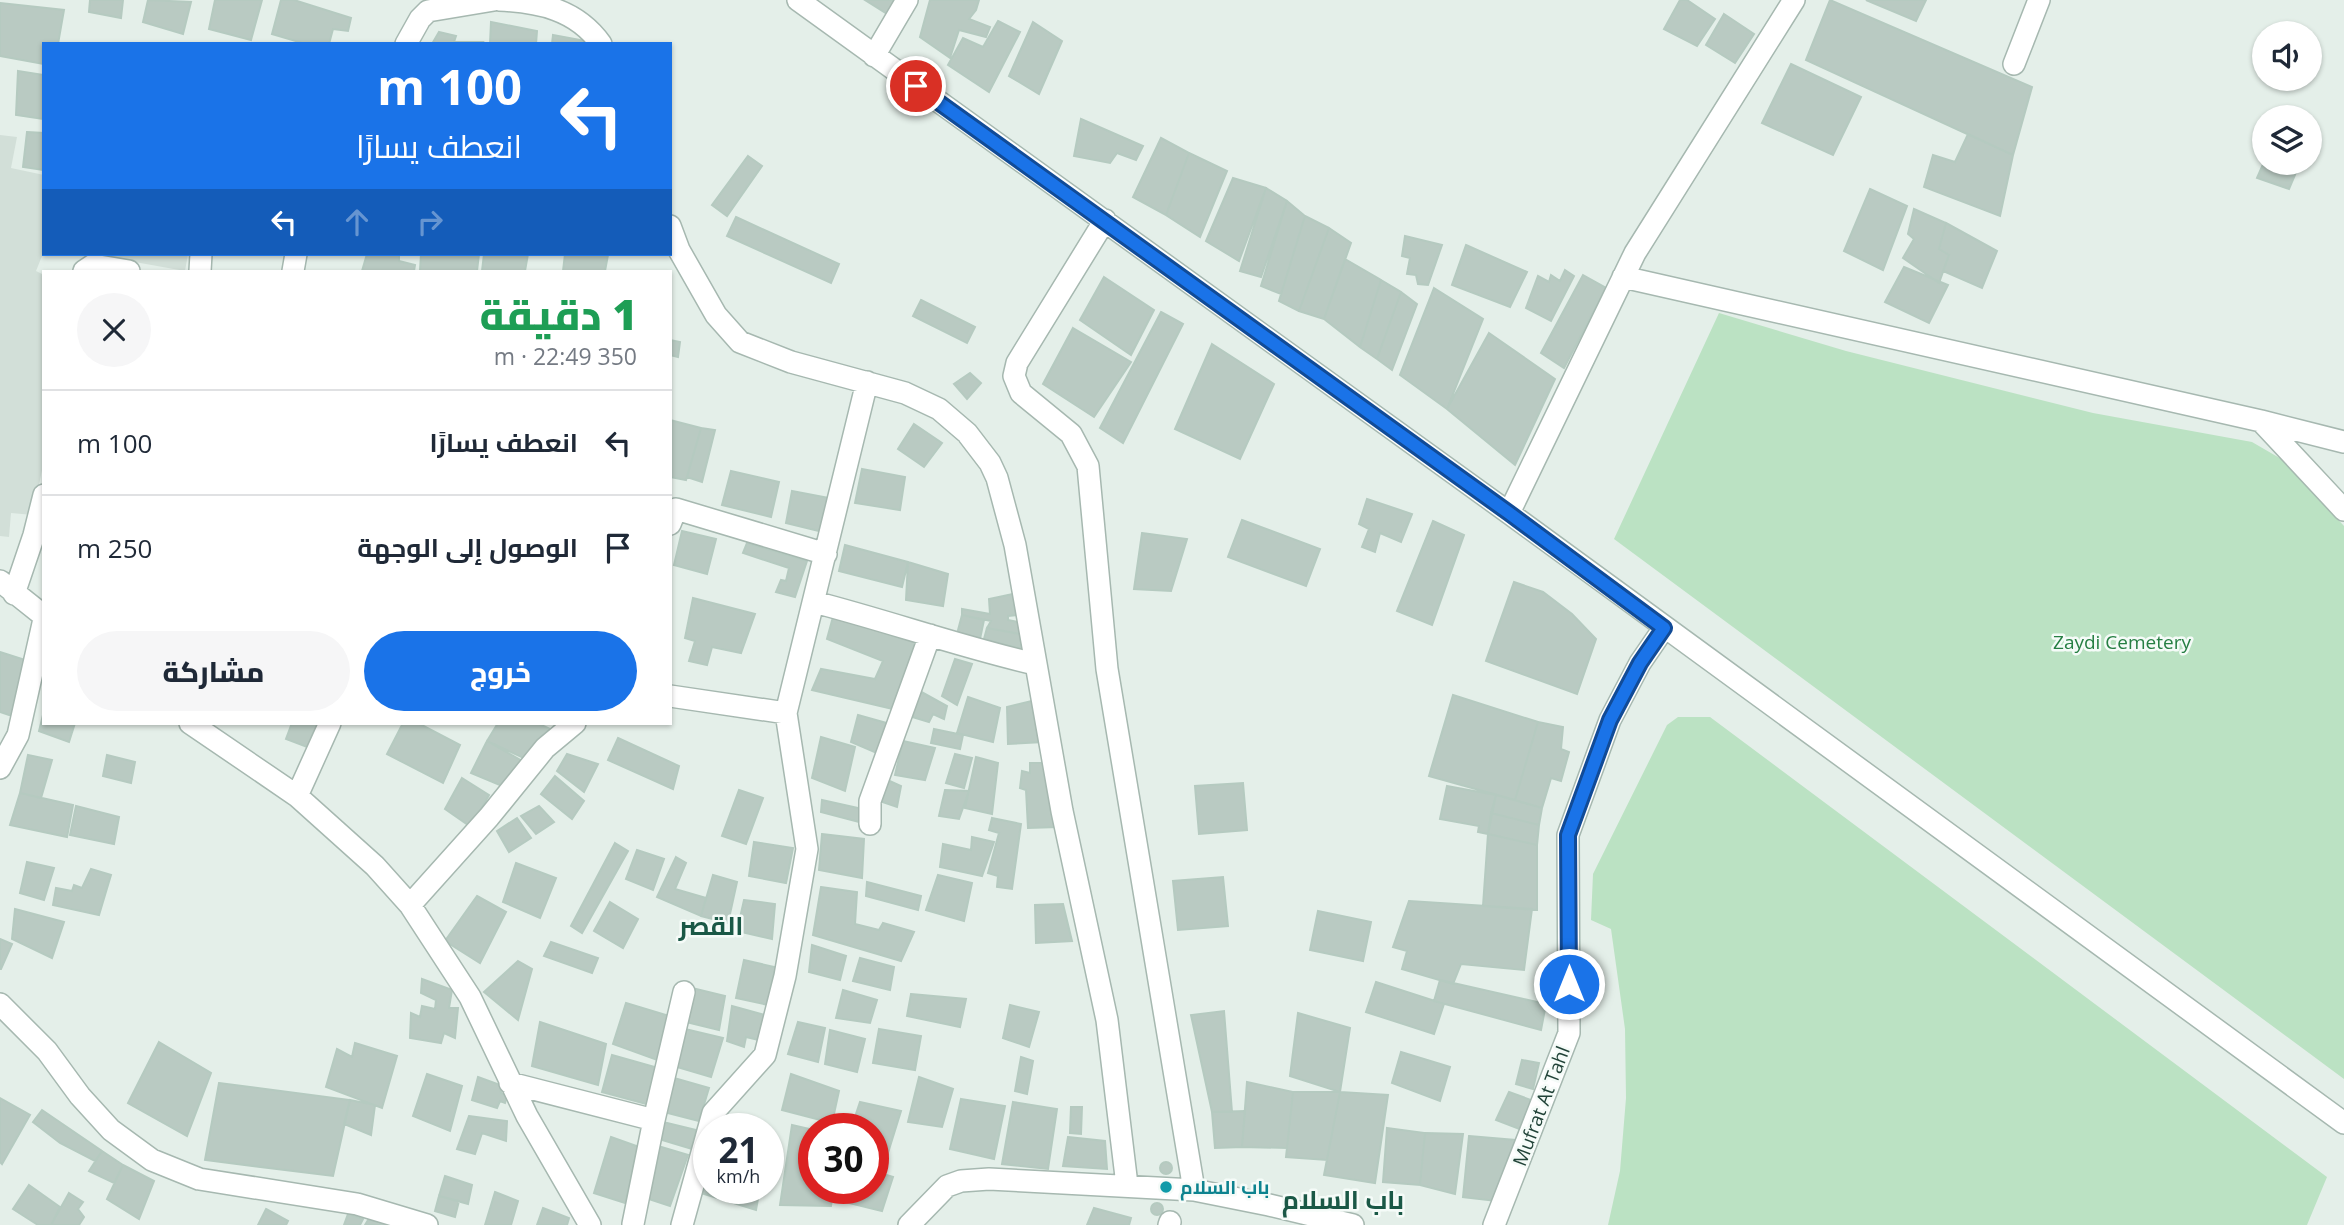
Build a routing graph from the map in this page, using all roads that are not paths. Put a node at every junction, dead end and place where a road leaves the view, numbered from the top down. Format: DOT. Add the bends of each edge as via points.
graph roads {
  1 [pos="497,0"];
  2 [pos="798,0"];
  3 [pos="907,0"];
  4 [pos="1794,0"];
  5 [pos="2039,0"];
  6 [pos="407,42"];
  7 [pos="599,42"];
  8 [pos="874,56"];
  9 [pos="2014,64"];
  10 [pos="1105,220"];
  11 [pos="672,231"];
  12 [pos="86,270"];
  13 [pos="123,270"];
  14 [pos="1623,277"];
  15 [pos="867,382"];
  16 [pos="2260,421"];
  17 [pos="2344,442"];
  18 [pos="42,503"];
  19 [pos="2344,510"];
  20 [pos="672,513"];
  21 [pos="1509,513"];
  22 [pos="826,554"];
  23 [pos="7,588"];
  24 [pos="814,602"];
  25 [pos="42,616"];
  26 [pos="42,627"];
  27 [pos="1664,628"];
  28 [pos="930,635"];
  29 [pos="1035,664"];
  30 [pos="672,696"];
  31 [pos="786,713"];
  32 [pos="193,725"];
  33 [pos="329,725"];
  34 [pos="565,725"];
  35 [pos="0,768"];
  36 [pos="297,796"];
  37 [pos="870,824"];
  38 [pos="410,905"];
  39 [pos="684,992"];
  40 [pos="0,1004"];
  41 [pos="510,1083"];
  42 [pos="654,1120"];
  43 [pos="2344,1123"];
  44 [pos="1127,1185"];
  45 [pos="1194,1190"];
  46 [pos="427,1225"];
  47 [pos="590,1225"];
  48 [pos="638,1225"];
  49 [pos="682,1225"];
  50 [pos="909,1225"];
  51 [pos="1353,1225"];
  52 [pos="1494,1225"];
  1 -- 6 [label="street" via="428,11"];
  1 -- 7 [label="street" via="552,7 582,23"];
  2 -- 8 [label="street"];
  3 -- 8 [label="street"];
  4 -- 14 [label="street"];
  5 -- 9 [label="street"];
  8 -- 10 [label="street"];
  10 -- 21 [label="street"];
  10 -- 45 [label="street" via="1017,363 1014,376 1021,393 1071,434 1088,466 1107,669"];
  11 -- 15 [label="street" via="716,315 740,342 791,362"];
  12 -- 13 [label="street" via="93,265"];
  14 -- 16 [label="street"];
  14 -- 21 [label="street"];
  15 -- 22 [label="street"];
  15 -- 29 [label="street" via="939,409 967,433 990,463 1015,545"];
  16 -- 17 [label="street"];
  16 -- 19 [label="street"];
  18 -- 23 [label="street" via="34,535"];
  20 -- 22 [label="street"];
  21 -- 27 [label="street"];
  22 -- 24 [label="street"];
  23 -- 25 [label="street"];
  24 -- 28 [label="street"];
  24 -- 31 [label="street"];
  26 -- 35 [label="street" via="18,735"];
  27 -- 43 [label="street"];
  27 -- 52 [label="street, Mufrat At Tahl" via="1610,720 1568,835 1569,1033"];
  28 -- 29 [label="street"];
  28 -- 37 [label="street" via="870,801"];
  29 -- 44 [label="street" via="1107,1020"];
  30 -- 31 [label="street"];
  31 -- 49 [label="street" via="807,849 785,976 765,1055 713,1113"];
  32 -- 36 [label="street"];
  33 -- 36 [label="street"];
  34 -- 38 [label="street"];
  36 -- 38 [label="street" via="375,866"];
  38 -- 41 [label="street" via="470,997"];
  39 -- 42 [label="street"];
  40 -- 46 [label="street" via="47,1051 111,1130 152,1160 199,1179 357,1204"];
  41 -- 42 [label="street"];
  41 -- 47 [label="street"];
  42 -- 48 [label="street"];
  44 -- 45 [label="street"];
  44 -- 50 [label="street" via="961,1181 947,1186"];
  45 -- 51 [label="street"];
}
